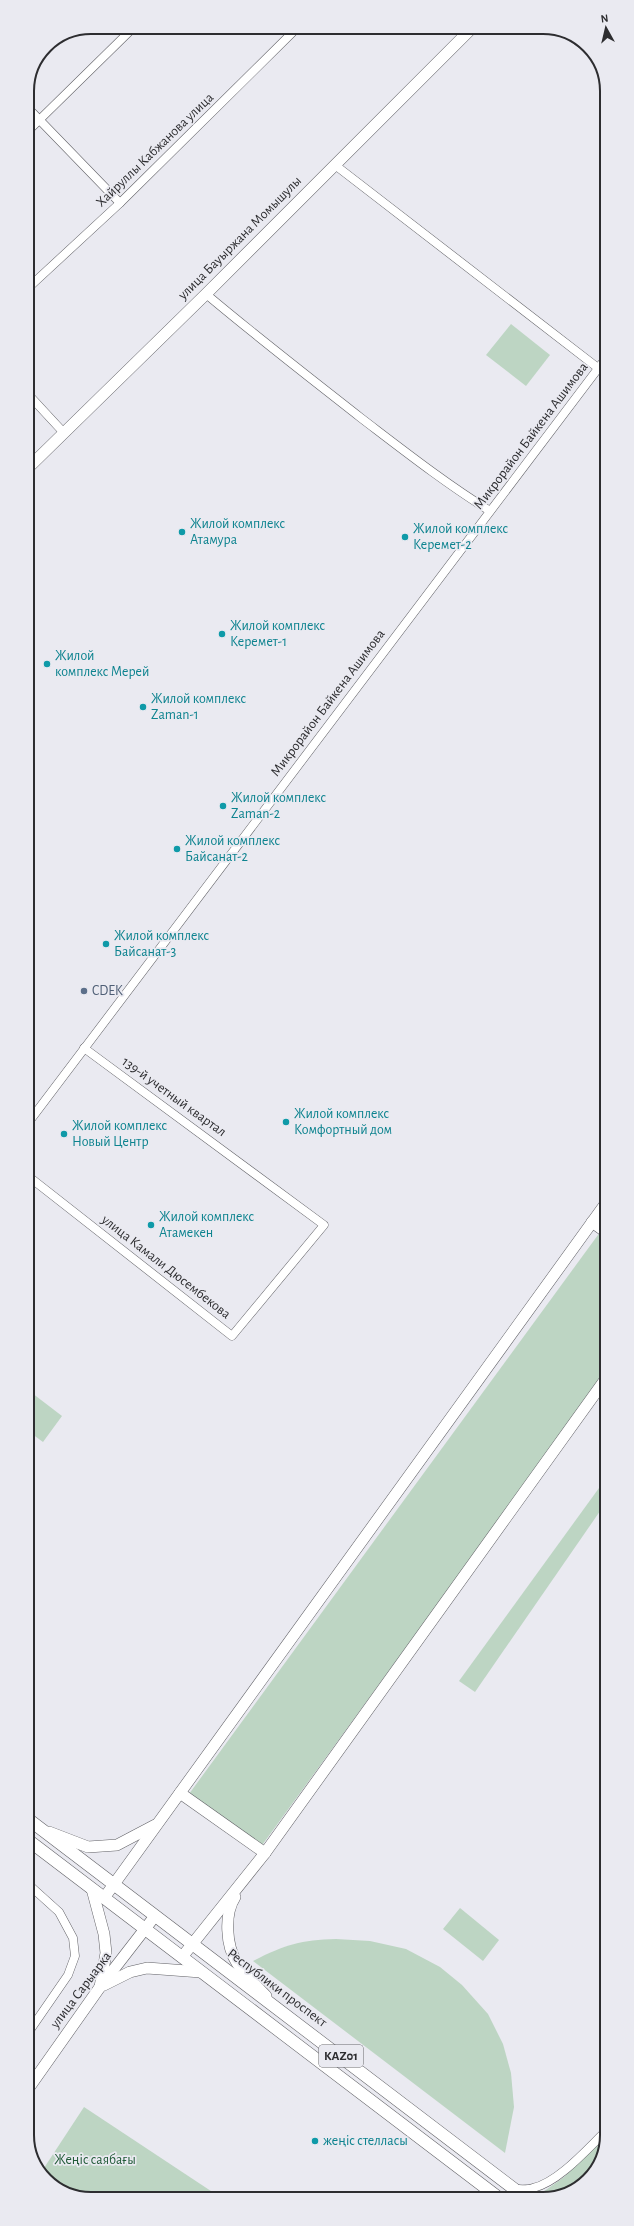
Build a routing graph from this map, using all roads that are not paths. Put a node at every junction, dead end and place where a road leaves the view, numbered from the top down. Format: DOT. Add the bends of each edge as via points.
graph roads {
  1 [pos="127,34"];
  2 [pos="291,34"];
  3 [pos="466,34"];
  4 [pos="34,114"];
  5 [pos="39,119"];
  6 [pos="34,124"];
  7 [pos="335,165"];
  8 [pos="120,203"];
  9 [pos="34,282"];
  10 [pos="206,294"];
  11 [pos="600,366"];
  12 [pos="598,368"];
  13 [pos="34,401"];
  14 [pos="64,433"];
  15 [pos="34,462"];
  16 [pos="490,511"];
  17 [pos="84,1048"];
  18 [pos="34,1115"];
  19 [pos="248,1168"];
  20 [pos="34,1181"];
  21 [pos="600,1211"];
  22 [pos="592,1222"];
  23 [pos="600,1228"];
  24 [pos="600,1385"];
  25 [pos="180,1793"];
  26 [pos="159,1822"];
  27 [pos="34,1824"];
  28 [pos="40,1828"];
  29 [pos="34,1845"];
  30 [pos="265,1853"];
  31 [pos="257,1863"];
  32 [pos="114,1885"];
  33 [pos="34,1889"];
  34 [pos="92,1889"];
  35 [pos="104,1898"];
  36 [pos="156,1916"];
  37 [pos="144,1929"];
  38 [pos="193,1943"];
  39 [pos="182,1958"];
  40 [pos="201,1972"];
  41 [pos="100,1988"];
  42 [pos="273,2004"];
  43 [pos="34,2024"];
  44 [pos="34,2081"];
  45 [pos="600,2137"];
  46 [pos="514,2189"];
  47 [pos="491,2192"];
  48 [pos="518,2192"];
  1 -- 5 [label="street"];
  2 -- 8 [label="street, Хайруллы Кабжанова улица"];
  3 -- 7 [label="main road, улица Бауыржана Момышулы"];
  4 -- 5 [label="street"];
  5 -- 6 [label="street"];
  5 -- 8 [label="street"];
  7 -- 10 [label="main road, улица Бауыржана Момышулы"];
  7 -- 12 [label="street"];
  8 -- 9 [label="street, Хайруллы Кабжанова улица"];
  10 -- 14 [label="main road, улица Бауыржана Момышулы"];
  10 -- 16 [label="street" via="383,435"];
  11 -- 12 [label="street, Микрорайон Байкена Ашимова"];
  12 -- 16 [label="street, Микрорайон Байкена Ашимова"];
  13 -- 14 [label="street"];
  14 -- 15 [label="main road, улица Бауыржана Момышулы"];
  16 -- 17 [label="street, Микрорайон Байкена Ашимова"];
  17 -- 18 [label="street, Микрорайон Байкена Ашимова"];
  17 -- 19 [label="street, 139-й учетный квартал"];
  19 -- 20 [label="street, улица Камали Дюсембекова" via="324,1225 232,1336"];
  21 -- 22 [label="main road"];
  22 -- 23 [label="main road"];
  22 -- 25 [label="main road"];
  24 -- 30 [label="main road"];
  25 -- 26 [label="main road"];
  25 -- 30 [label="main road"];
  26 -- 28 [label="main road" via="118,1845 88,1847"];
  26 -- 32 [label="main road"];
  27 -- 28 [label="highway, Республики проспект / KАZ01"];
  28 -- 32 [label="highway, Республики проспект / KАZ01"];
  29 -- 34 [label="highway, KАZ01"];
  30 -- 31 [label="main road"];
  31 -- 38 [label="main road"];
  31 -- 42 [label="main road" via="231,1903 227,1923 230,1946 236,1963"];
  32 -- 35 [label="main road"];
  32 -- 36 [label="highway, Республики проспект / KАZ01"];
  33 -- 43 [label="street" via="59,1912 73,1938 76,1956 68,1975"];
  34 -- 35 [label="highway, KАZ01"];
  34 -- 41 [label="main road" via="104,1934"];
  35 -- 37 [label="highway, KАZ01"];
  36 -- 37 [label="main road, улица Сарыарка"];
  36 -- 38 [label="highway, Республики проспект / KАZ01"];
  37 -- 39 [label="highway, KАZ01"];
  37 -- 41 [label="main road, улица Сарыарка"];
  38 -- 39 [label="main road"];
  38 -- 42 [label="highway, Республики проспект / KАZ01"];
  39 -- 40 [label="highway, KАZ01"];
  40 -- 41 [label="main road" via="147,1968 130,1972"];
  40 -- 47 [label="highway, KАZ01"];
  41 -- 44 [label="main road, улица Сарыарка"];
  42 -- 46 [label="highway, Республики проспект / KАZ01"];
  45 -- 46 [label="street" via="576,2161 544,2184 533,2188"];
  46 -- 48 [label="highway, Республики проспект / KАZ01"];
}
